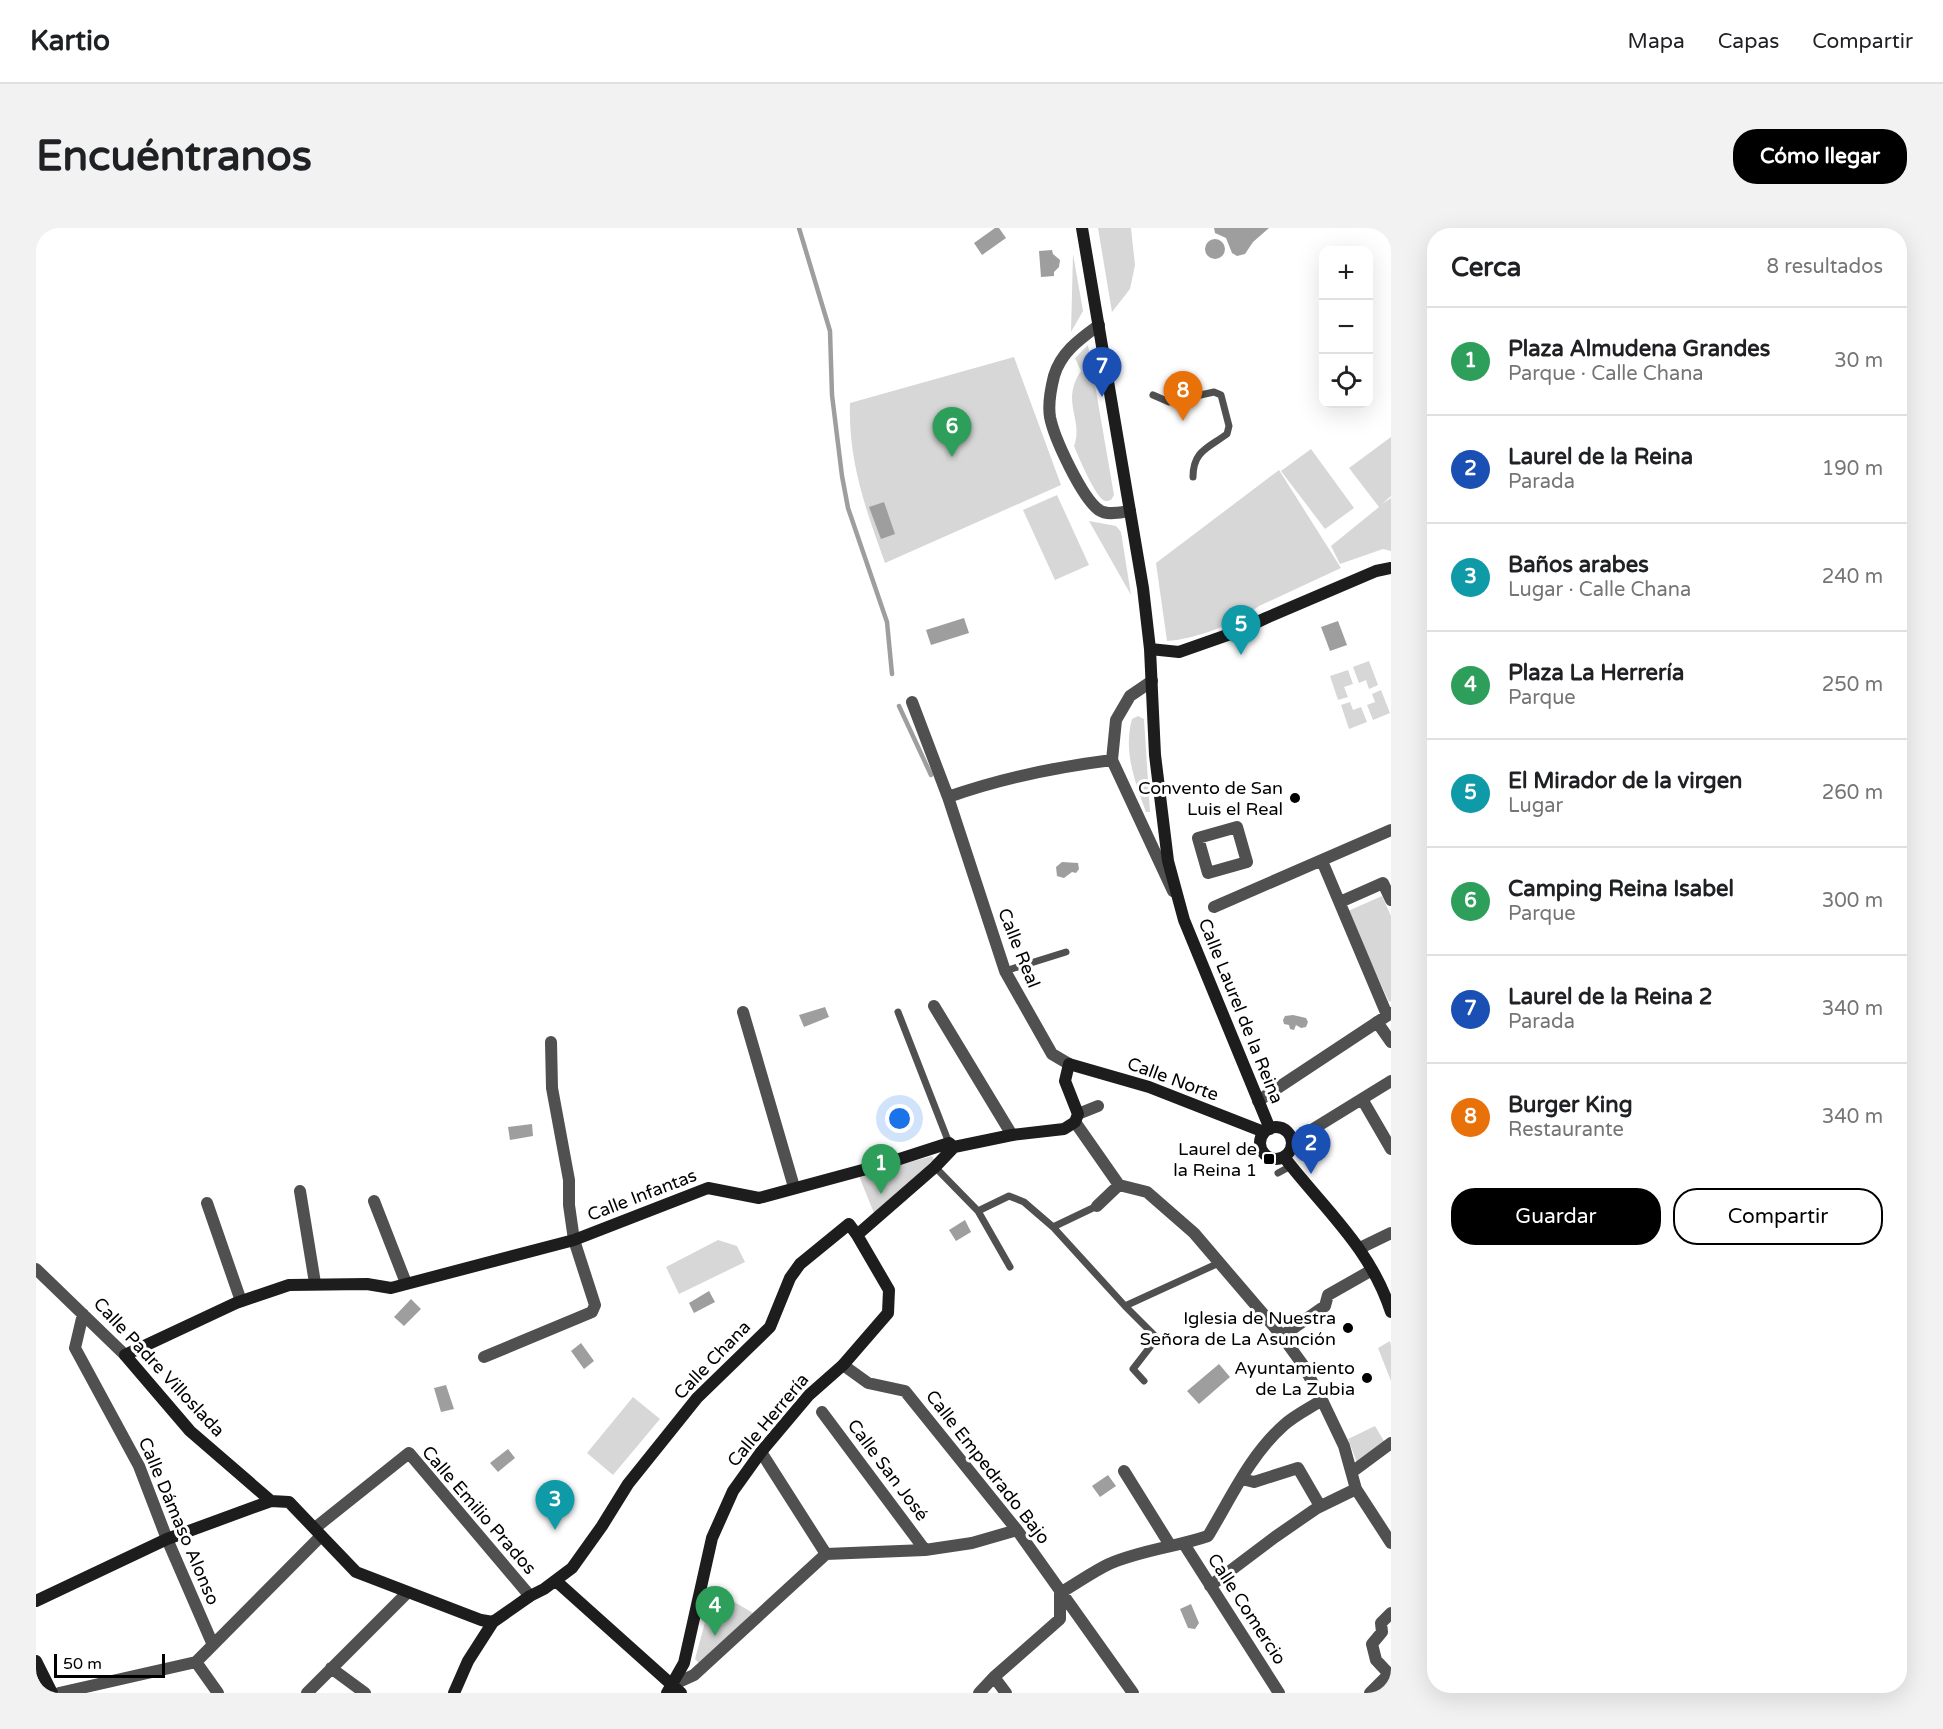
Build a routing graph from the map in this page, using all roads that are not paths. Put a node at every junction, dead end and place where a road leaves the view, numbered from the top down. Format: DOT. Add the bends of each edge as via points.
graph roads {
  1 [pos="1082,228"];
  2 [pos="1099,325"];
  3 [pos="1153,395"];
  4 [pos="1193,477"];
  5 [pos="1130,511"];
  6 [pos="1391,568"];
  7 [pos="1150,649"];
  8 [pos="1152,681"];
  9 [pos="912,702"];
  10 [pos="1112,760"];
  11 [pos="948,797"];
  12 [pos="1391,830"];
  13 [pos="1198,838"];
  14 [pos="1322,861"];
  15 [pos="1391,900"];
  16 [pos="1340,902"];
  17 [pos="1180,907"];
  18 [pos="1214,907"];
  19 [pos="1066,952"];
  20 [pos="1005,971"];
  21 [pos="934,1006"];
  22 [pos="743,1012"];
  23 [pos="898,1012"];
  24 [pos="1389,1014"];
  25 [pos="1377,1022"];
  26 [pos="551,1042"];
  27 [pos="1391,1042"];
  28 [pos="1069,1064"];
  29 [pos="1391,1082"];
  30 [pos="1362,1099"];
  31 [pos="1258,1101"];
  32 [pos="1098,1106"];
  33 [pos="1076,1118"];
  34 [pos="1267,1131"];
  35 [pos="1012,1136"];
  36 [pos="1292,1142"];
  37 [pos="951,1145"];
  38 [pos="1391,1149"];
  39 [pos="1287,1162"];
  40 [pos="935,1167"];
  41 [pos="1278,1173"];
  42 [pos="1119,1185"];
  43 [pos="794,1187"];
  44 [pos="300,1191"];
  45 [pos="374,1201"];
  46 [pos="207,1203"];
  47 [pos="1097,1206"];
  48 [pos="978,1211"];
  49 [pos="1053,1227"];
  50 [pos="1391,1233"];
  51 [pos="857,1235"];
  52 [pos="574,1240"];
  53 [pos="1360,1248"];
  54 [pos="1221,1263"];
  55 [pos="1010,1267"];
  56 [pos="36,1269"];
  57 [pos="1372,1270"];
  58 [pos="315,1283"];
  59 [pos="405,1283"];
  60 [pos="241,1301"];
  61 [pos="1125,1306"];
  62 [pos="79,1309"];
  63 [pos="1391,1312"];
  64 [pos="1282,1335"];
  65 [pos="125,1355"];
  66 [pos="484,1357"];
  67 [pos="843,1365"];
  68 [pos="1144,1381"];
  69 [pos="1323,1400"];
  70 [pos="822,1412"];
  71 [pos="1391,1443"];
  72 [pos="761,1452"];
  73 [pos="1124,1471"];
  74 [pos="1352,1472"];
  75 [pos="1242,1479"];
  76 [pos="1356,1488"];
  77 [pos="271,1501"];
  78 [pos="1320,1506"];
  79 [pos="1017,1530"];
  80 [pos="318,1532"];
  81 [pos="167,1539"];
  82 [pos="1391,1543"];
  83 [pos="1184,1544"];
  84 [pos="1170,1545"];
  85 [pos="925,1550"];
  86 [pos="826,1554"];
  87 [pos="556,1581"];
  88 [pos="1210,1586"];
  89 [pos="407,1593"];
  90 [pos="1060,1593"];
  91 [pos="530,1596"];
  92 [pos="36,1602"];
  93 [pos="1391,1613"];
  94 [pos="493,1622"];
  95 [pos="213,1645"];
  96 [pos="36,1661"];
  97 [pos="196,1662"];
  98 [pos="331,1668"];
  99 [pos="994,1677"];
  100 [pos="673,1690"];
  101 [pos="52,1693"];
  102 [pos="59,1693"];
  103 [pos="219,1693"];
  104 [pos="307,1693"];
  105 [pos="365,1693"];
  106 [pos="454,1693"];
  107 [pos="980,1693"];
  108 [pos="1006,1693"];
  109 [pos="1133,1693"];
  110 [pos="1279,1693"];
  111 [pos="1370,1693"];
  1 -- 2 [label="street, Calle Laurel de la Reina"];
  2 -- 5 [label="street, Calle Laurel de la Reina"];
  2 -- 5 [label="street" via="1071,346 1062,360 1055,374 1050,417 1070,469 1092,502 1109,514"];
  3 -- 4 [label="lane" via="1169,402 1221,395 1229,426 1227,434 1197,457"];
  5 -- 7 [label="street, Calle Laurel de la Reina"];
  6 -- 7 [label="street" via="1179,652"];
  7 -- 8 [label="street, Calle Laurel de la Reina"];
  8 -- 10 [label="street" via="1130,696 1116,720"];
  8 -- 17 [label="street, Calle Laurel de la Reina" via="1155,755 1168,861"];
  9 -- 11 [label="street, Calle Real"];
  10 -- 11 [label="street" via="1032,772"];
  10 -- 17 [label="street, Calle Laurel de la Reina"];
  11 -- 20 [label="street, Calle Real"];
  12 -- 14 [label="street"];
  13 -- 13 [label="street" via="1237,826 1247,862 1209,873"];
  14 -- 16 [label="street"];
  14 -- 18 [label="street"];
  15 -- 16 [label="street" via="1383,883"];
  16 -- 24 [label="street"];
  17 -- 31 [label="street, Calle Laurel de la Reina"];
  19 -- 20 [label="lane"];
  20 -- 28 [label="street, Calle Real" via="1052,1054"];
  21 -- 35 [label="street"];
  22 -- 43 [label="street"];
  23 -- 37 [label="lane"];
  24 -- 25 [label="street"];
  25 -- 27 [label="street"];
  25 -- 31 [label="street"];
  26 -- 52 [label="street" via="552,1088 569,1180"];
  28 -- 33 [label="street" via="1065,1081"];
  28 -- 34 [label="street, Calle Norte"];
  29 -- 30 [label="street"];
  30 -- 36 [label="street"];
  30 -- 38 [label="street"];
  31 -- 34 [label="street, Calle Laurel de la Reina"];
  32 -- 33 [label="street"];
  33 -- 35 [label="street, Calle Infantas" via="1064,1129"];
  33 -- 42 [label="street"];
  34 -- 36 [label="street" via="1280,1128"];
  34 -- 39 [label="street" via="1260,1140 1261,1149 1266,1156"];
  35 -- 37 [label="street, Calle Infantas"];
  36 -- 39 [label="street"];
  37 -- 40 [label="street"];
  37 -- 43 [label="street, Calle Infantas"];
  39 -- 41 [label="lane"];
  39 -- 53 [label="street"];
  40 -- 48 [label="lane"];
  40 -- 51 [label="street"];
  42 -- 47 [label="street"];
  42 -- 54 [label="street" via="1148,1192"];
  43 -- 52 [label="street, Calle Infantas" via="759,1198 708,1188"];
  44 -- 58 [label="street"];
  45 -- 59 [label="street"];
  46 -- 60 [label="street"];
  47 -- 49 [label="lane"];
  48 -- 49 [label="lane" via="1009,1196 1024,1202"];
  48 -- 55 [label="lane"];
  49 -- 61 [label="lane"];
  50 -- 53 [label="street"];
  51 -- 67 [label="street, Calle Herrería" via="889,1290 888,1312"];
  51 -- 87 [label="street, Calle Chana" via="849,1224 800,1264 790,1278 770,1327 697,1398 628,1484 572,1568"];
  52 -- 59 [label="street, Calle Infantas"];
  52 -- 66 [label="street, Calle Infantas" via="595,1305 592,1312"];
  53 -- 57 [label="street"];
  54 -- 61 [label="lane"];
  54 -- 64 [label="street"];
  56 -- 62 [label="street, Calle Padre Villoslada"];
  57 -- 63 [label="street"];
  57 -- 64 [label="street" via="1328,1295 1325,1306"];
  58 -- 59 [label="street, Calle Infantas" via="391,1288"];
  58 -- 60 [label="street, Calle Infantas" via="289,1285"];
  60 -- 65 [label="street, Calle Infantas"];
  61 -- 68 [label="lane" via="1157,1338 1132,1369"];
  62 -- 65 [label="street, Calle Padre Villoslada"];
  62 -- 81 [label="street, Calle Dámaso Alonso" via="75,1348 139,1466"];
  64 -- 69 [label="street"];
  65 -- 77 [label="street, Calle Padre Villoslada" via="190,1431"];
  67 -- 72 [label="street, Calle Herrería" via="809,1395"];
  67 -- 79 [label="street, Calle Empedrado Bajo" via="868,1383 905,1390"];
  69 -- 74 [label="street"];
  69 -- 75 [label="street" via="1269,1440"];
  70 -- 85 [label="street, Calle San José"];
  71 -- 74 [label="street"];
  72 -- 86 [label="street"];
  72 -- 100 [label="street, Calle Herrería" via="733,1491 712,1538 684,1663"];
  73 -- 84 [label="street"];
  74 -- 76 [label="street"];
  75 -- 78 [label="street" via="1254,1482 1298,1468"];
  75 -- 83 [label="street" via="1208,1536"];
  76 -- 78 [label="street"];
  76 -- 82 [label="street"];
  77 -- 80 [label="street" via="289,1502"];
  77 -- 81 [label="street"];
  78 -- 88 [label="street"];
  79 -- 85 [label="street" via="972,1543"];
  79 -- 90 [label="street, Calle Empedrado Bajo"];
  80 -- 89 [label="street" via="356,1572"];
  80 -- 91 [label="street, Calle Emilio Prados" via="409,1453"];
  80 -- 95 [label="street"];
  81 -- 92 [label="street"];
  81 -- 95 [label="street, Calle Dámaso Alonso"];
  83 -- 84 [label="street"];
  83 -- 88 [label="street, Calle Comercio"];
  84 -- 90 [label="street" via="1109,1564"];
  85 -- 86 [label="street"];
  86 -- 100 [label="street"];
  87 -- 91 [label="street"];
  87 -- 100 [label="street"];
  88 -- 110 [label="street, Calle Comercio"];
  89 -- 94 [label="street"];
  89 -- 98 [label="street"];
  90 -- 99 [label="street" via="1060,1619"];
  90 -- 109 [label="street, Calle Empedrado Bajo"];
  91 -- 94 [label="street"];
  93 -- 111 [label="street" via="1381,1623 1382,1632 1372,1644 1376,1660 1389,1674"];
  94 -- 106 [label="street" via="468,1661"];
  95 -- 97 [label="street"];
  96 -- 101 [label="street"];
  97 -- 102 [label="street"];
  97 -- 103 [label="street"];
  98 -- 104 [label="street"];
  98 -- 105 [label="street"];
  99 -- 107 [label="street"];
  99 -- 108 [label="street"];
}
